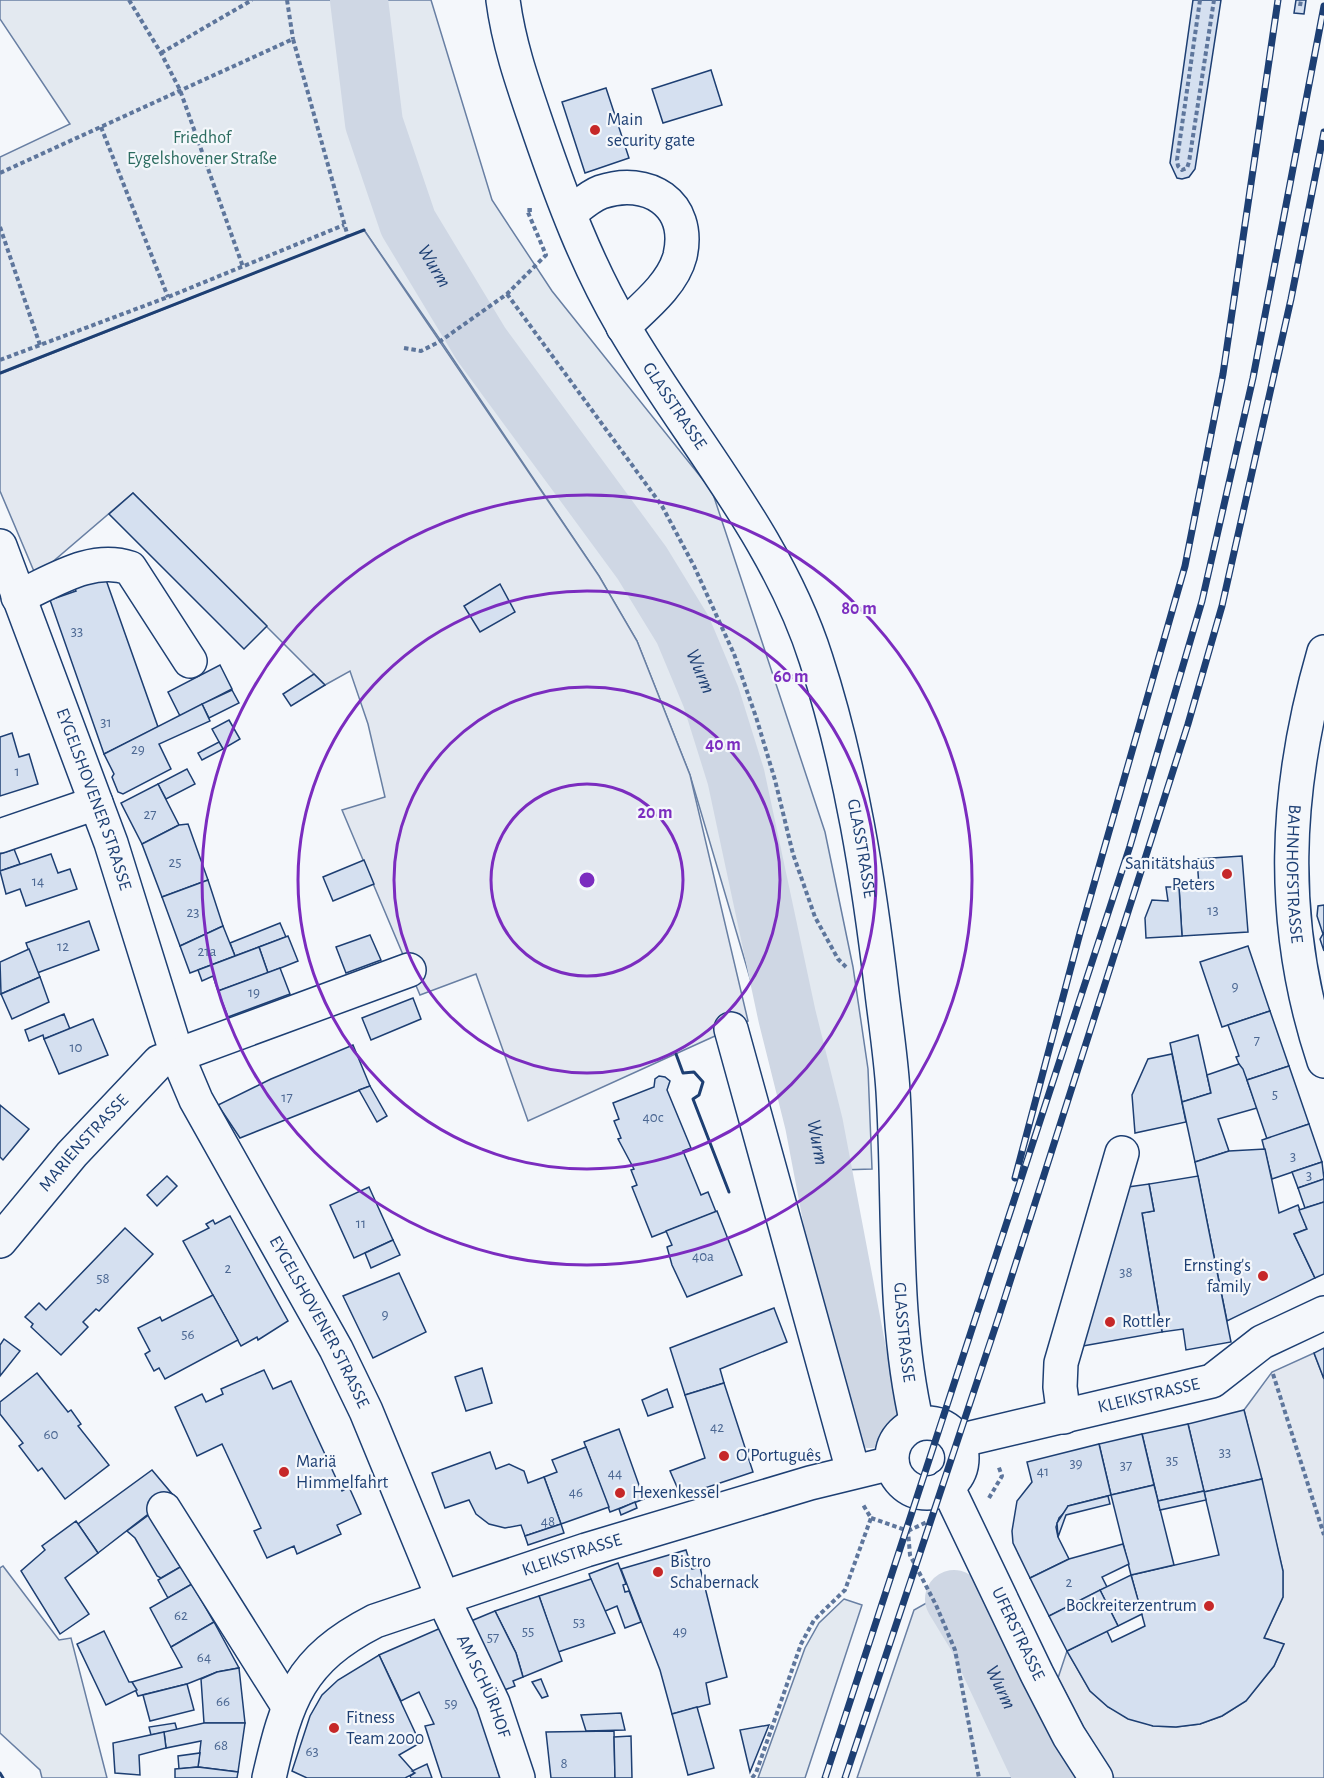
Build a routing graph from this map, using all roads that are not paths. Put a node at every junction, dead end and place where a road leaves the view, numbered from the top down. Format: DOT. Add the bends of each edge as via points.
graph roads {
  1 [pos="503,0"];
  2 [pos="570,213"];
  3 [pos="623,327"];
  4 [pos="0,546"];
  5 [pos="18,597"];
  6 [pos="1324,652"];
  7 [pos="190,661"];
  8 [pos="96,803"];
  9 [pos="0,837"];
  10 [pos="409,970"];
  11 [pos="730,1029"];
  12 [pos="177,1055"];
  13 [pos="1324,1061"];
  14 [pos="1122,1153"];
  15 [pos="0,1241"];
  16 [pos="1324,1313"];
  17 [pos="1064,1417"];
  18 [pos="917,1424"];
  19 [pos="958,1441"];
  20 [pos="892,1463"];
  21 [pos="853,1471"];
  22 [pos="947,1486"];
  23 [pos="164,1509"];
  24 [pos="443,1598"];
  25 [pos="288,1706"];
  26 [pos="269,1778"];
  27 [pos="518,1778"];
  28 [pos="1096,1778"];
  1 -- 2 [label="street, GLASSTRASSE" via="509,42"];
  2 -- 3 [label="street, GLASSTRASSE" via="597,279"];
  2 -- 3 [label="street" via="600,193 634,186 660,195 679,217 682,235 674,272"];
  3 -- 18 [label="street, GLASSTRASSE" via="761,540 815,653 837,726 873,911 884,1005 893,1088 904,1353"];
  4 -- 5 [label="street, EYGELSHOVENER STRASSE"];
  5 -- 7 [label="street" via="94,564 114,563 130,568"];
  5 -- 8 [label="street, EYGELSHOVENER STRASSE"];
  6 -- 13 [label="street, BAHNHOFSTRASSE" via="1296,773 1290,876 1299,970"];
  8 -- 9 [label="street"];
  8 -- 12 [label="street, EYGELSHOVENER STRASSE"];
  10 -- 12 [label="street"];
  11 -- 21 [label="street"];
  12 -- 15 [label="street, MARIENSTRASSE" via="159,1062 145,1076 72,1154"];
  12 -- 24 [label="street, EYGELSHOVENER STRASSE" via="233,1169 336,1349 366,1411"];
  14 -- 17 [label="street" via="1061,1363"];
  16 -- 17 [label="street, KLEIKSTRASSE" via="1262,1342 1212,1381"];
  17 -- 19 [label="street, KLEIKSTRASSE"];
  18 -- 19 [label="street" via="938,1424"];
  18 -- 20 [label="street" via="897,1438"];
  19 -- 22 [label="street" via="962,1454 960,1470"];
  20 -- 21 [label="street, KLEIKSTRASSE"];
  20 -- 22 [label="street" via="901,1483 913,1490 932,1493"];
  21 -- 24 [label="street, KLEIKSTRASSE" via="586,1550"];
  22 -- 28 [label="street, UFERSTRASSE" via="1069,1737"];
  23 -- 25 [label="street"];
  24 -- 25 [label="street, KLEIKSTRASSE" via="375,1621 346,1636 310,1667"];
  24 -- 27 [label="street, AM SCHÜRHOF" via="493,1703"];
  25 -- 26 [label="street, KLEIKSTRASSE"];
}
